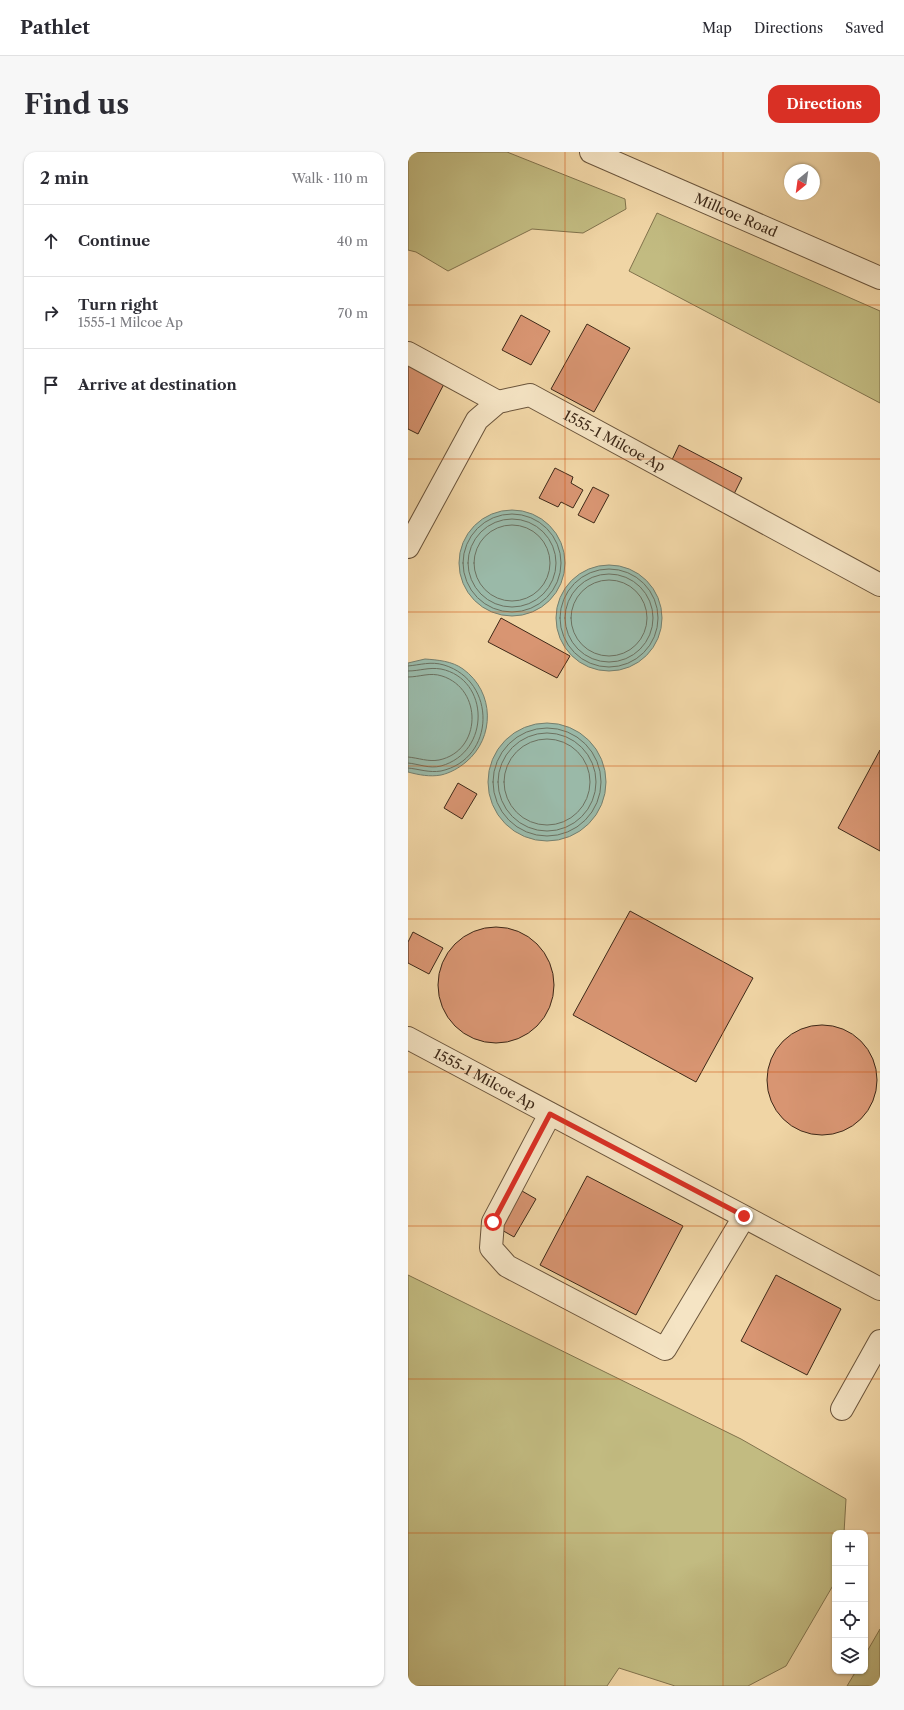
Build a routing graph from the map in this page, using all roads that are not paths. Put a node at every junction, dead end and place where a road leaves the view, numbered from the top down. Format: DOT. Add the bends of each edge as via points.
graph roads {
  1 [pos="591,152"];
  2 [pos="880,278"];
  3 [pos="408,353"];
  4 [pos="498,402"];
  5 [pos="414,521"];
  6 [pos="408,547"];
  7 [pos="880,585"];
  8 [pos="408,1038"];
  9 [pos="550,1114"];
  10 [pos="744,1216"];
  11 [pos="880,1289"];
  12 [pos="880,1341"];
  13 [pos="842,1409"];
  1 -- 2 [label="street, Millcoe Road"];
  3 -- 4 [label="street"];
  4 -- 5 [label="street, 1555-1 Milcoe Ap" via="477,420"];
  4 -- 7 [label="street, 1555-1 Milcoe Ap" via="530,395"];
  5 -- 6 [label="street, 1555-1 Milcoe Ap"];
  8 -- 9 [label="street, 1555-1 Milcoe Ap"];
  9 -- 10 [label="street, 1555-1 Milcoe Ap"];
  9 -- 10 [label="street" via="493,1222 491,1248 507,1266 666,1349"];
  10 -- 11 [label="street, 1555-1 Milcoe Ap"];
  12 -- 13 [label="street"];
}
